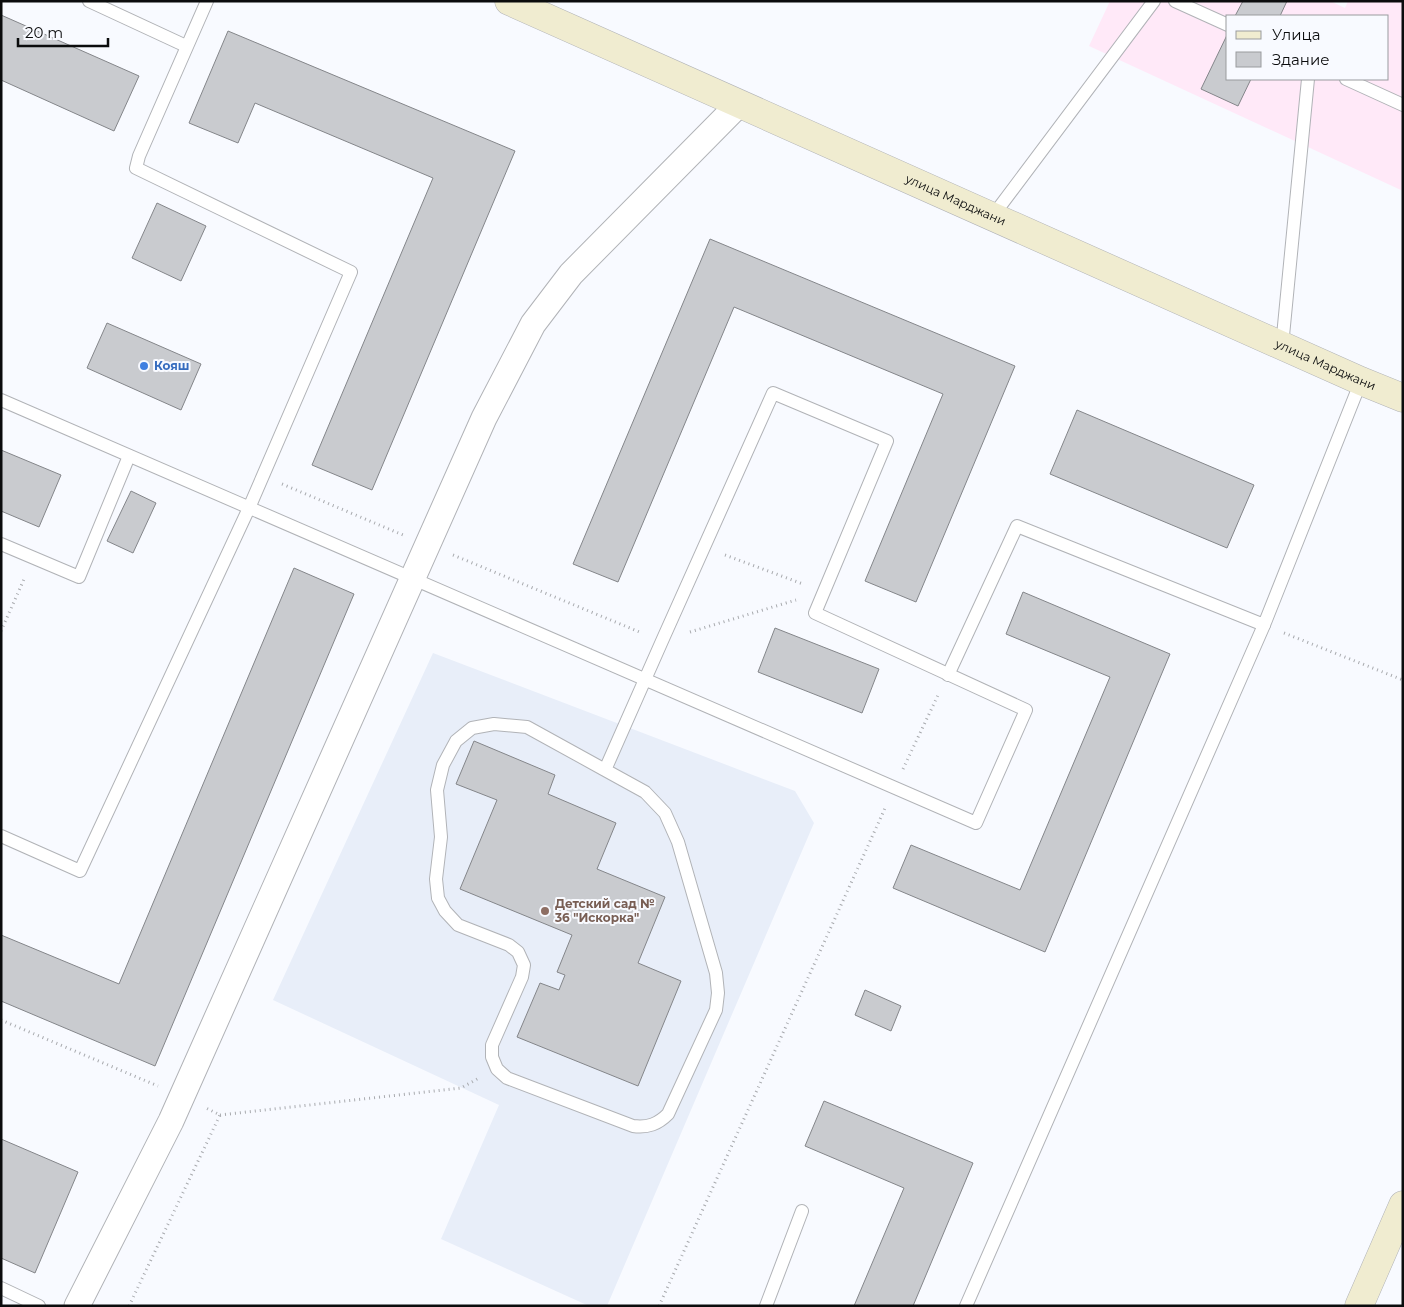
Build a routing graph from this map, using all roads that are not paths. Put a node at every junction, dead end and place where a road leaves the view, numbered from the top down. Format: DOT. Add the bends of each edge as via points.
graph roads {
  1 [pos="89,1"];
  2 [pos="207,1"];
  3 [pos="509,1"];
  4 [pos="1154,1"];
  5 [pos="1175,1"];
  6 [pos="1226,24"];
  7 [pos="186,46"];
  8 [pos="1308,80"];
  9 [pos="1348,80"];
  10 [pos="739,104"];
  11 [pos="1403,105"];
  12 [pos="992,217"];
  13 [pos="1282,346"];
  14 [pos="1361,381"];
  15 [pos="1403,398"];
  16 [pos="1,400"];
  17 [pos="129,456"];
  18 [pos="249,508"];
  19 [pos="1,544"];
  20 [pos="412,580"];
  21 [pos="1264,625"];
  22 [pos="948,675"];
  23 [pos="645,681"];
  24 [pos="605,770"];
  25 [pos="1,836"];
  26 [pos="1403,1205"];
  27 [pos="802,1211"];
  28 [pos="1,1288"];
  29 [pos="39,1306"];
  30 [pos="77,1306"];
  31 [pos="766,1306"];
  32 [pos="966,1306"];
  33 [pos="1359,1306"];
  1 -- 7 [label="lane"];
  2 -- 7 [label="lane"];
  3 -- 10 [label="street, улица Марджани"];
  4 -- 12 [label="lane"];
  5 -- 6 [label="lane"];
  7 -- 18 [label="lane" via="136,168 351,272"];
  8 -- 13 [label="lane"];
  9 -- 11 [label="lane"];
  10 -- 12 [label="street, улица Марджани"];
  10 -- 20 [label="street" via="571,274 533,324 484,418"];
  12 -- 13 [label="street, улица Марджани"];
  13 -- 14 [label="street, улица Марджани"];
  14 -- 15 [label="street, улица Марджани"];
  14 -- 21 [label="lane"];
  16 -- 17 [label="lane"];
  17 -- 18 [label="lane"];
  17 -- 19 [label="lane" via="78,577"];
  18 -- 20 [label="lane"];
  18 -- 25 [label="lane" via="80,872"];
  20 -- 23 [label="lane"];
  20 -- 30 [label="street" via="171,1121"];
  21 -- 22 [label="lane" via="1017,526"];
  21 -- 32 [label="lane"];
  22 -- 23 [label="lane" via="1026,710 976,823"];
  22 -- 23 [label="lane" via="815,613 887,441 773,393"];
  23 -- 24 [label="lane"];
  24 -- 24 [label="lane" via="527,727 494,724 472,728 456,741 443,765 437,790 441,837 436,879 438,898 458,925 509,945 518,952 524,965 522,978 492,1044 492,1057 497,1069 507,1078 645,1128 660,1122 668,1114 710,1026 718,994 716,973 678,842 665,813 645,792"];
  26 -- 33 [label="street"];
  27 -- 31 [label="lane"];
  28 -- 29 [label="lane"];
}
